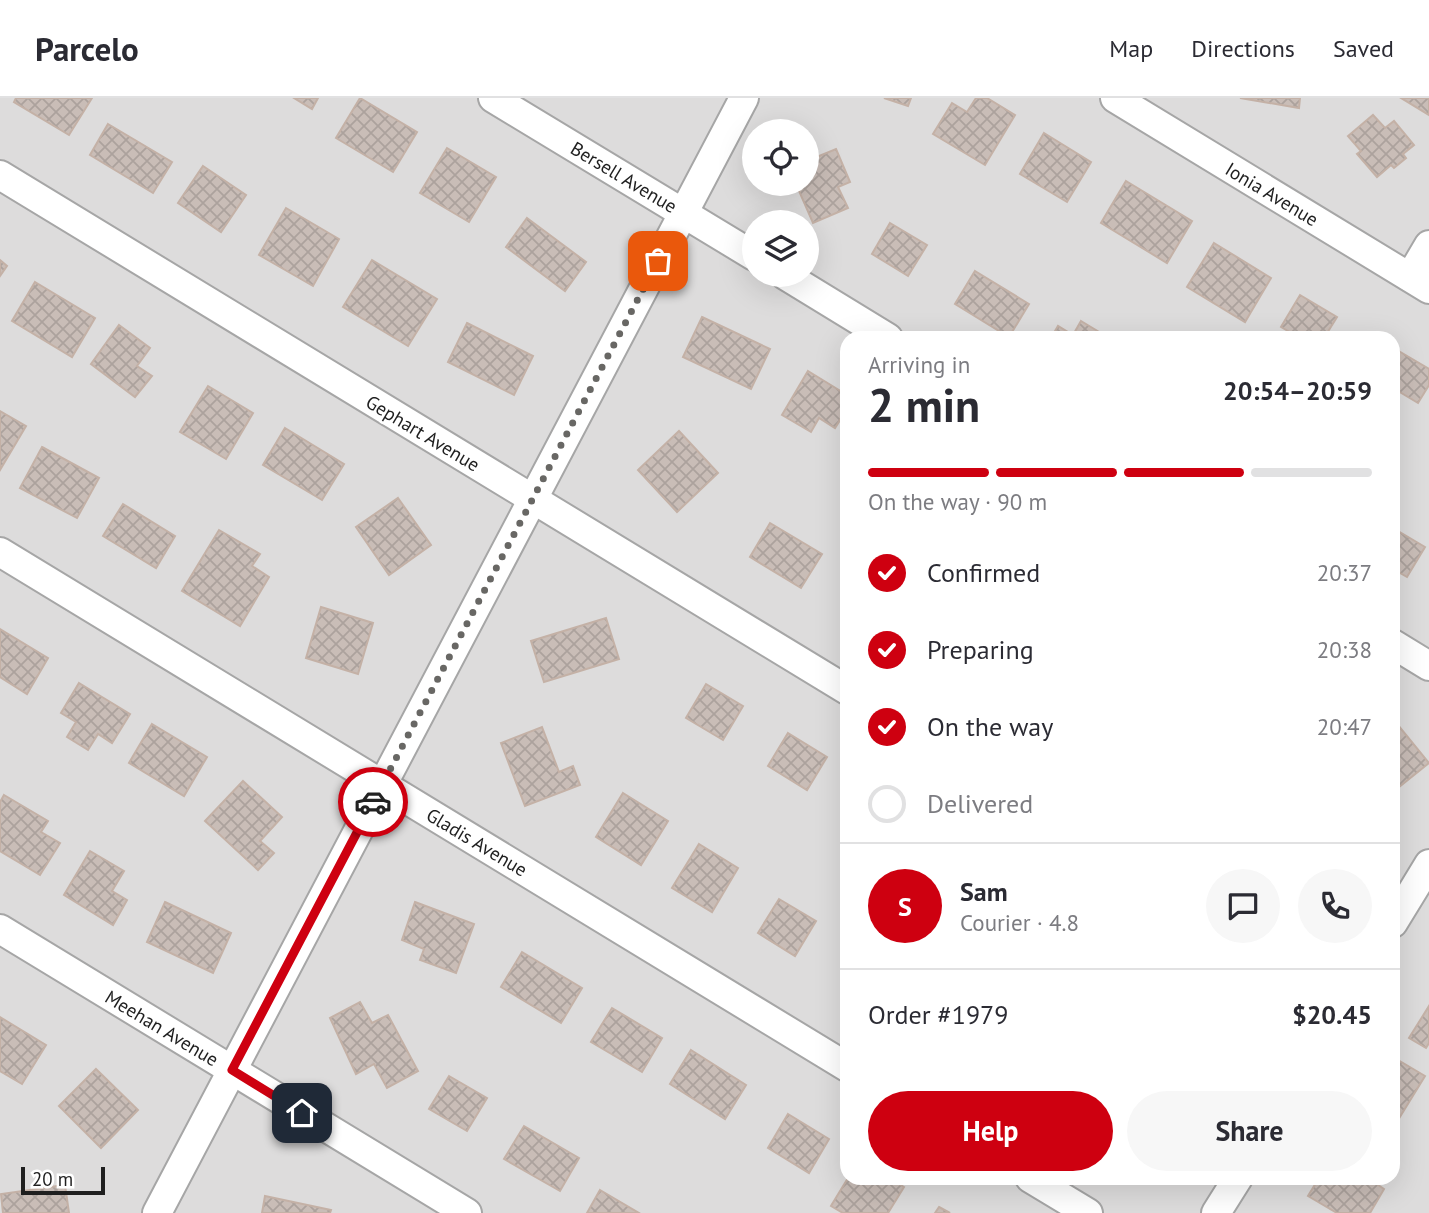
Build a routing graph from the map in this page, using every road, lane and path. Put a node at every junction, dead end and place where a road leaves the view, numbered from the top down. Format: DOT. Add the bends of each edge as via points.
graph roads {
  1 [pos="493,98"];
  2 [pos="744,98"];
  3 [pos="1130,102"];
  4 [pos="0,176"];
  5 [pos="683,213"];
  6 [pos="1429,245"];
  7 [pos="742,249"];
  8 [pos="1419,283"];
  9 [pos="805,287"];
  10 [pos="877,331"];
  11 [pos="533,499"];
  12 [pos="0,552"];
  13 [pos="1400,648"];
  14 [pos="1429,666"];
  15 [pos="840,686"];
  16 [pos="383,785"];
  17 [pos="1429,864"];
  18 [pos="1400,912"];
  19 [pos="0,929"];
  20 [pos="840,1063"];
  21 [pos="232,1070"];
  22 [pos="1042,1185"];
  23 [pos="1234,1185"];
  24 [pos="157,1213"];
  25 [pos="467,1213"];
  26 [pos="1088,1213"];
  27 [pos="1216,1213"];
  1 -- 5 [label="street, Bersell Avenue"];
  2 -- 5 [label="street"];
  3 -- 8 [label="street, Ionia Avenue"];
  4 -- 11 [label="street, Gephart Avenue"];
  5 -- 7 [label="street, Bersell Avenue"];
  5 -- 11 [label="street"];
  6 -- 8 [label="street"];
  9 -- 10 [label="street"];
  11 -- 15 [label="street, Gephart Avenue"];
  11 -- 16 [label="street"];
  12 -- 16 [label="street, Gladis Avenue"];
  13 -- 14 [label="street"];
  16 -- 20 [label="street, Gladis Avenue"];
  16 -- 21 [label="street"];
  17 -- 18 [label="street"];
  19 -- 21 [label="street, Meehan Avenue"];
  21 -- 24 [label="street"];
  21 -- 25 [label="street, Meehan Avenue"];
  22 -- 26 [label="street"];
  23 -- 27 [label="street"];
}
